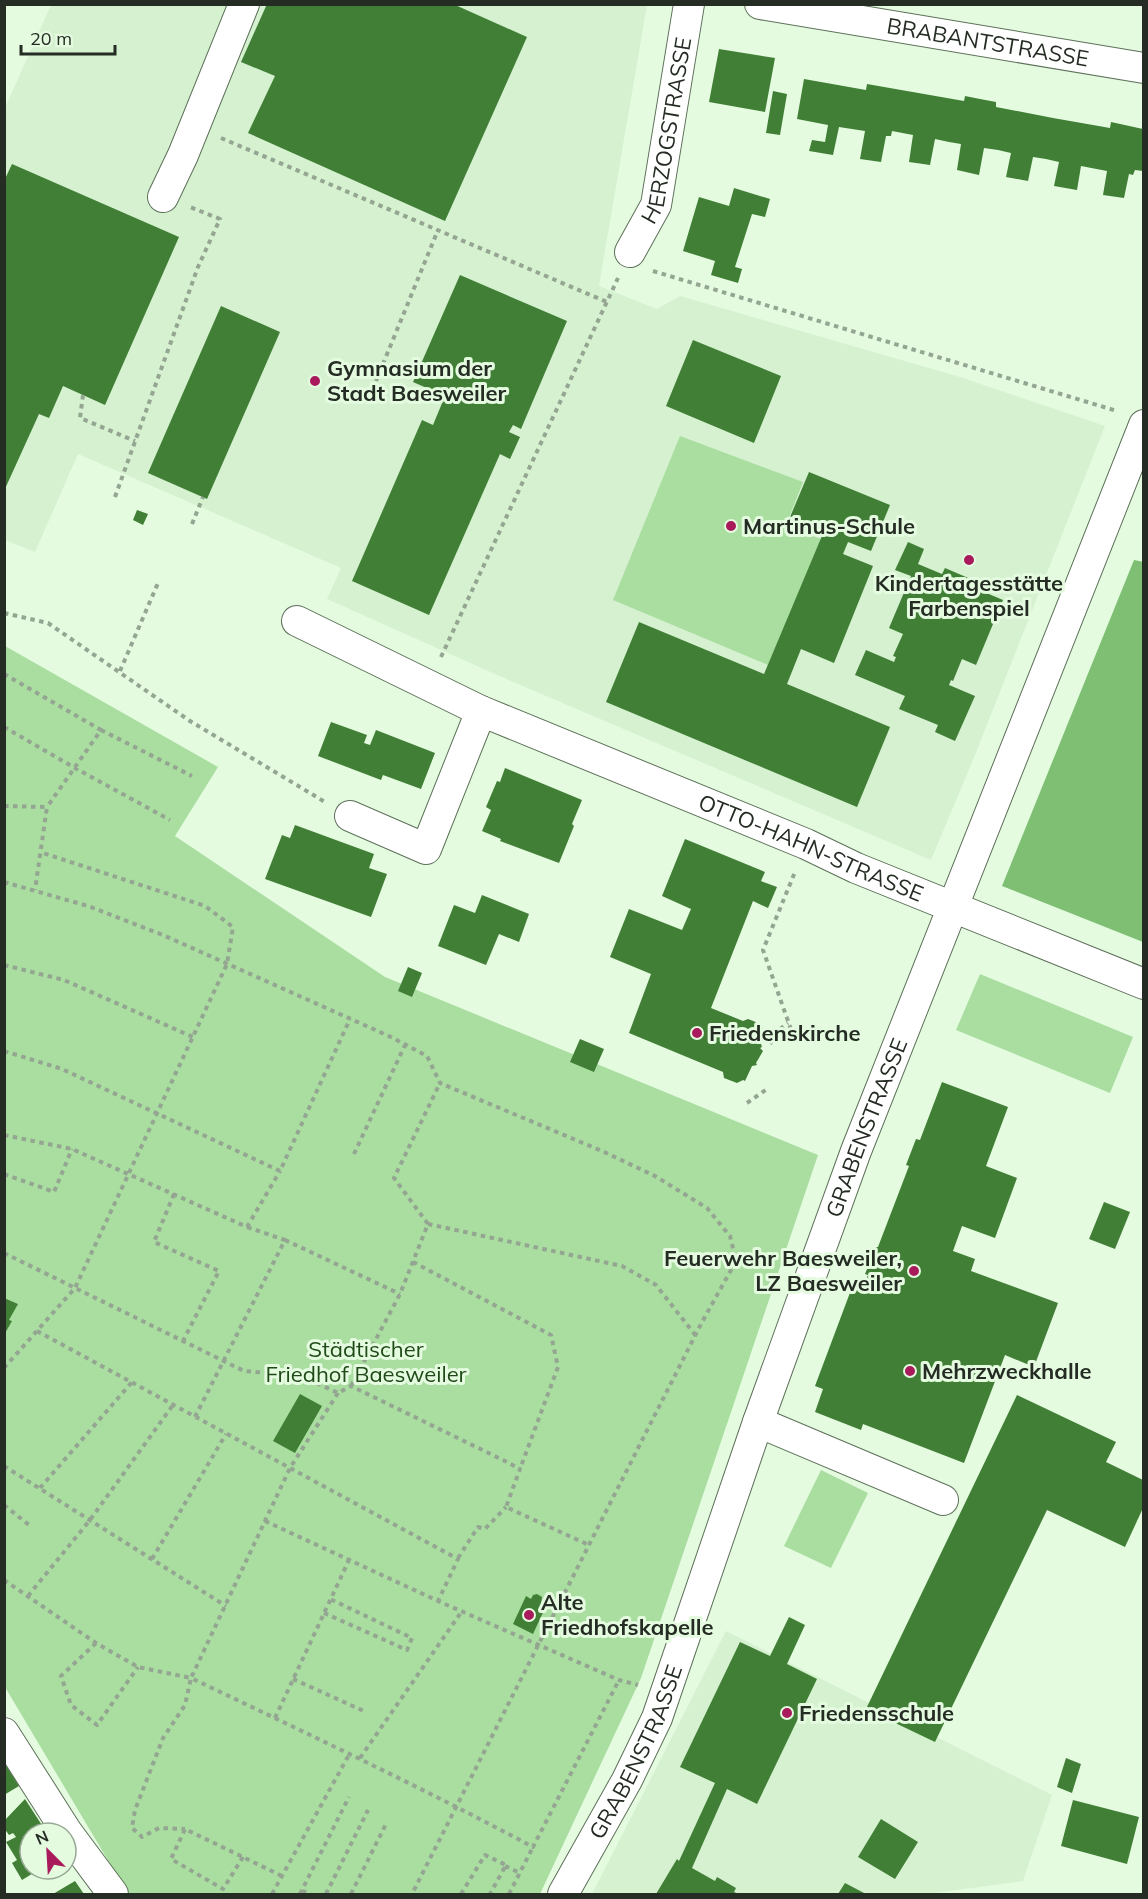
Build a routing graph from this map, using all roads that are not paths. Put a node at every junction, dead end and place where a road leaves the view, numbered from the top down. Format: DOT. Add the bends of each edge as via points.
graph roads {
  1 [pos="244,4"];
  2 [pos="689,4"];
  3 [pos="760,4"];
  4 [pos="1143,68"];
  5 [pos="163,197"];
  6 [pos="627,257"];
  7 [pos="1132,419"];
  8 [pos="297,621"];
  9 [pos="481,711"];
  10 [pos="350,816"];
  11 [pos="954,907"];
  12 [pos="1143,984"];
  13 [pos="758,1422"];
  14 [pos="943,1500"];
  15 [pos="4,1733"];
  16 [pos="113,1894"];
  17 [pos="563,1894"];
  1 -- 5 [label="street"];
  2 -- 6 [label="street, HERZOGSTRASSE" via="656,205"];
  3 -- 4 [label="street, BRABANTSTRASSE"];
  7 -- 11 [label="street, GRABENSTRASSE"];
  8 -- 9 [label="street, OTTO-HAHN-STRASSE"];
  9 -- 10 [label="street" via="426,849"];
  9 -- 11 [label="street, OTTO-HAHN-STRASSE"];
  11 -- 12 [label="street, OTTO-HAHN-STRASSE"];
  11 -- 13 [label="street, GRABENSTRASSE" via="856,1152"];
  13 -- 14 [label="street"];
  13 -- 17 [label="street, GRABENSTRASSE" via="657,1718"];
  15 -- 16 [label="street" via="67,1832"];
}
